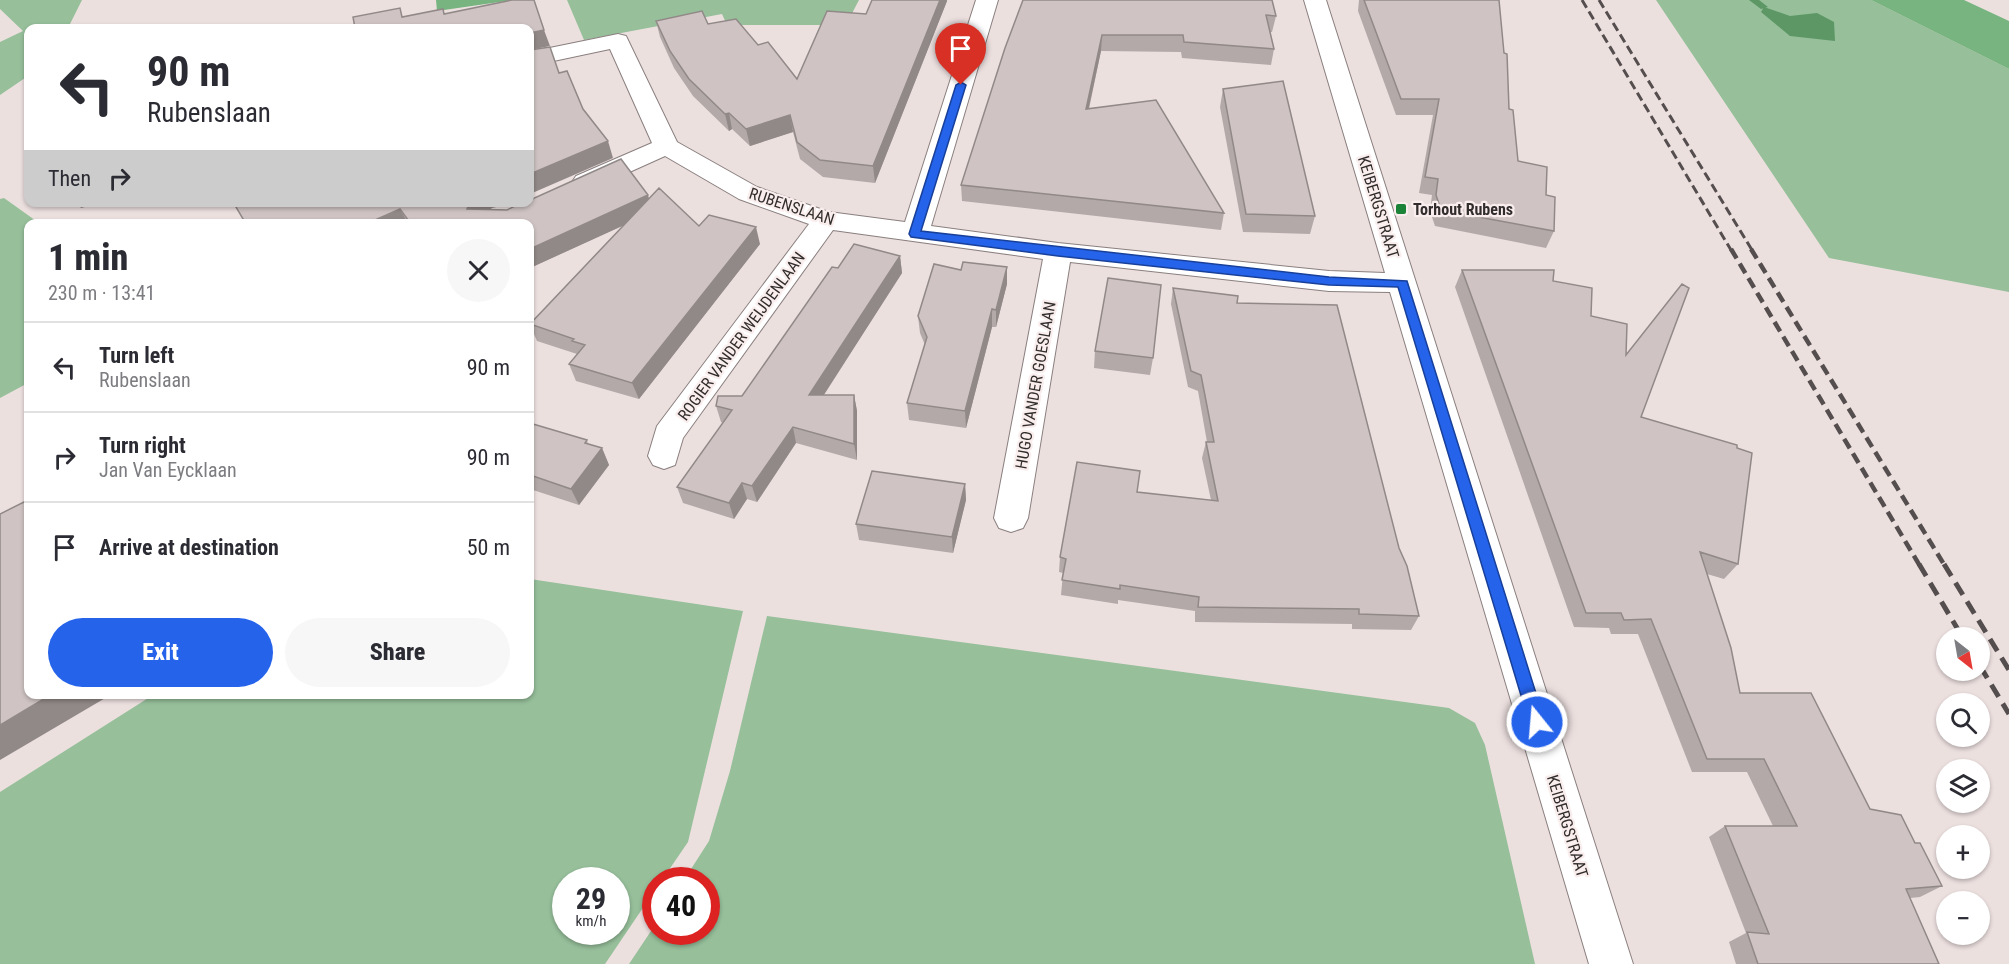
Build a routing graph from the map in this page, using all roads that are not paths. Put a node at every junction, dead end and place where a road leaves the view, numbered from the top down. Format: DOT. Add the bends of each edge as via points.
graph roads {
  1 [pos="987,0"];
  2 [pos="1315,0"];
  3 [pos="534,58"];
  4 [pos="666,146"];
  5 [pos="562,192"];
  6 [pos="826,220"];
  7 [pos="915,234"];
  8 [pos="1058,252"];
  9 [pos="1403,283"];
  10 [pos="664,456"];
  11 [pos="1011,518"];
  12 [pos="1611,964"];
  1 -- 7 [label="street"];
  2 -- 9 [label="street, KEIBERGSTRAAT"];
  3 -- 4 [label="street" via="618,41"];
  4 -- 5 [label="street"];
  4 -- 6 [label="street, RUBENSLAAN" via="748,192"];
  6 -- 7 [label="street, RUBENSLAAN"];
  6 -- 10 [label="street, ROGIER VANDER WEIJDENLAAN" via="668,435"];
  7 -- 8 [label="street, RUBENSLAAN"];
  8 -- 9 [label="street, RUBENSLAAN" via="1329,281"];
  8 -- 11 [label="street, HUGO VANDER GOESLAAN"];
  9 -- 12 [label="street, KEIBERGSTRAAT"];
}
